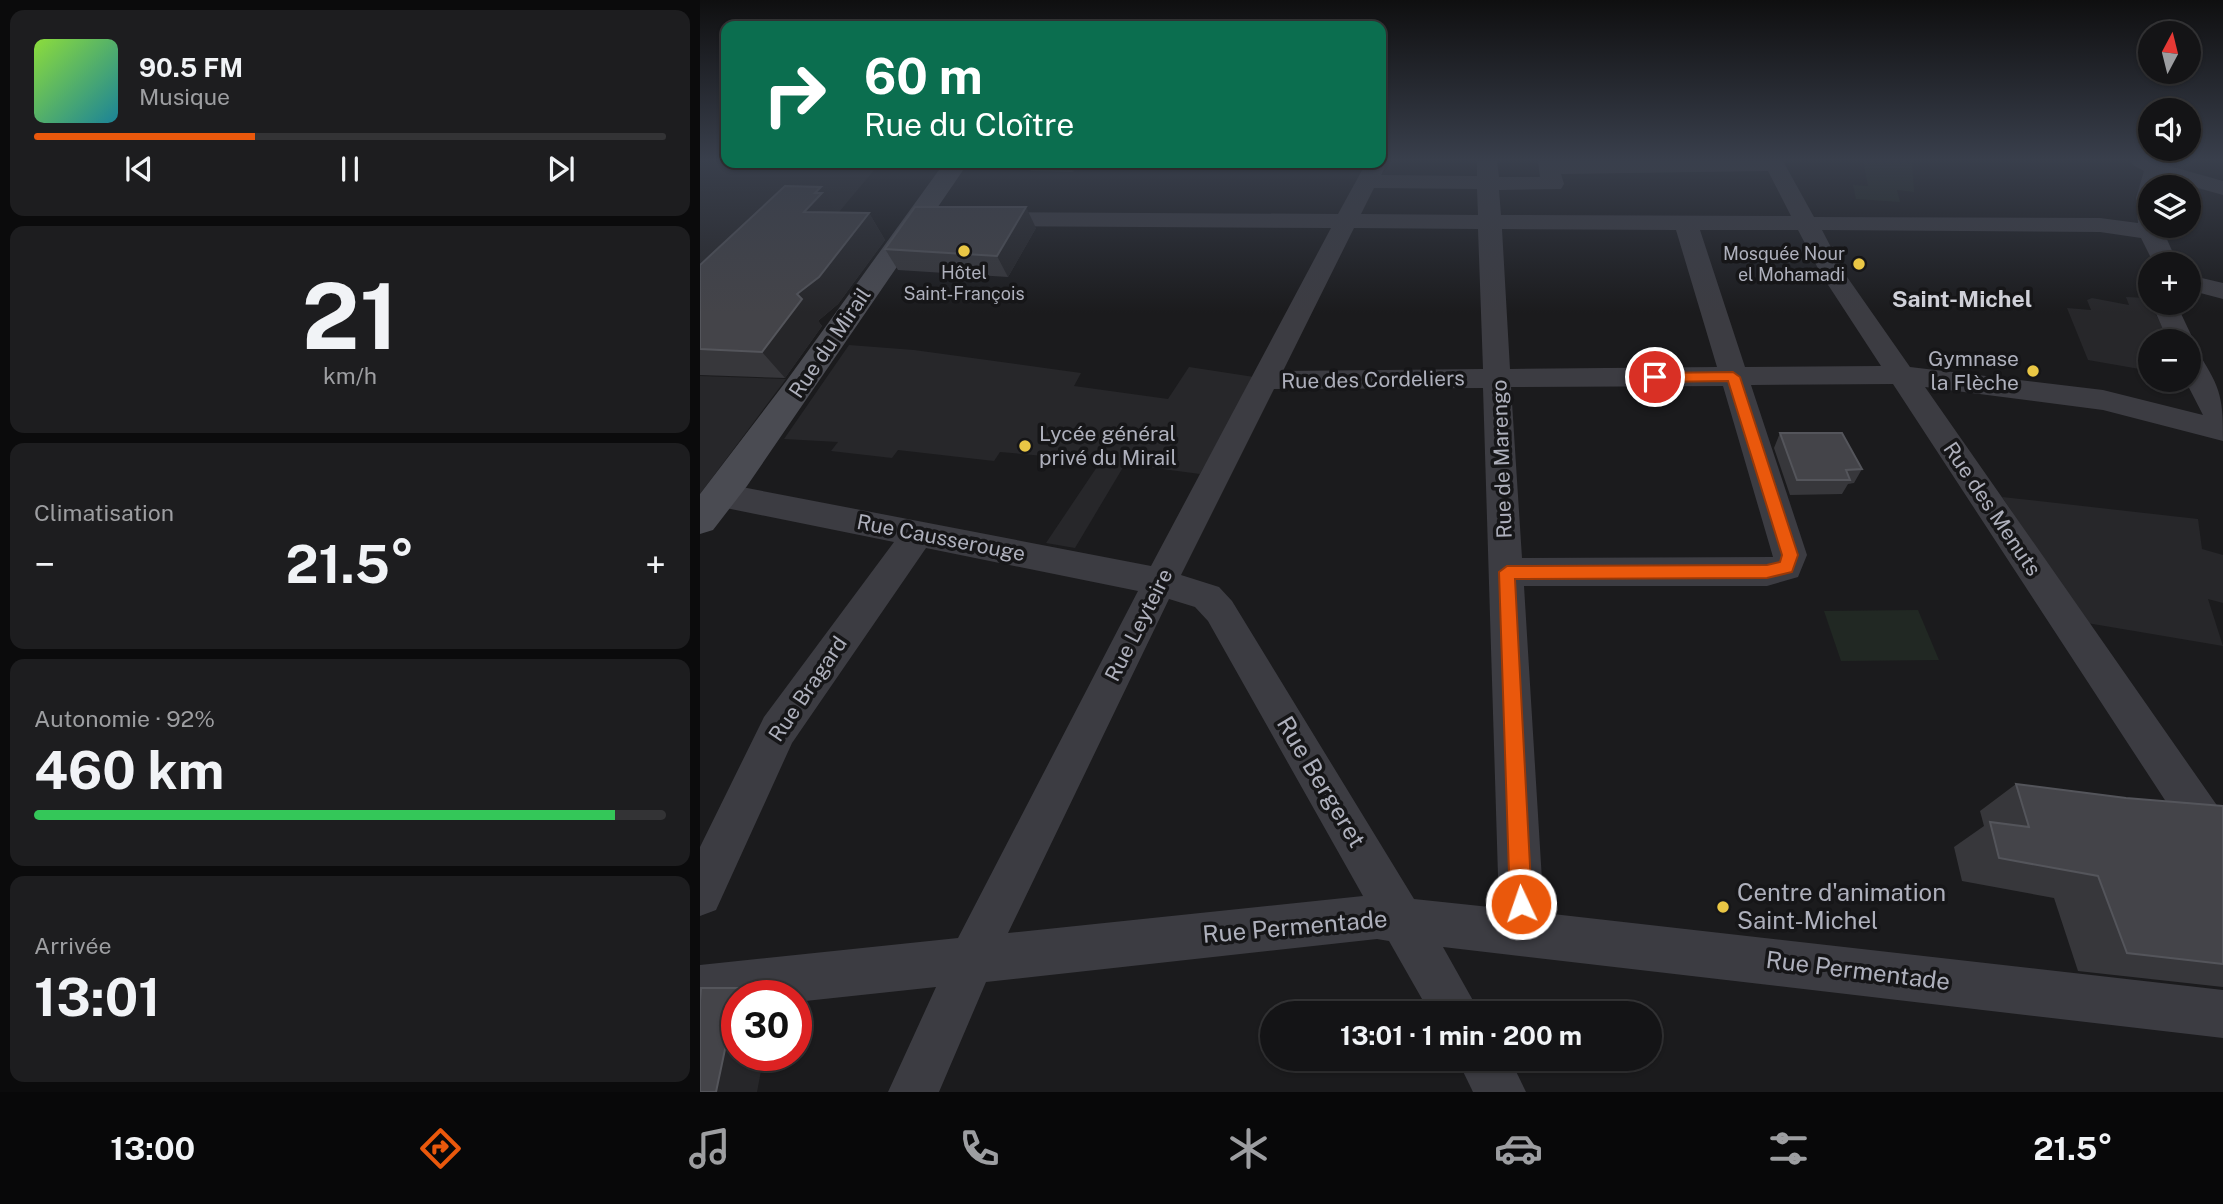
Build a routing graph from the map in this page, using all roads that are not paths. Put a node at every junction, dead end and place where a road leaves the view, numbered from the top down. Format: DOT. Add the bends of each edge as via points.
graph roads {
  1 [pos="941,212"];
  2 [pos="1352,212"];
  3 [pos="1490,212"];
  4 [pos="1800,212"];
  5 [pos="939,218"];
  6 [pos="1347,221"];
  7 [pos="1491,222"];
  8 [pos="1686,223"];
  9 [pos="1806,223"];
  10 [pos="2138,230"];
  11 [pos="2201,286"];
  12 [pos="2223,292"];
  13 [pos="1901,375"];
  14 [pos="1733,377"];
  15 [pos="1499,379"];
  16 [pos="1265,380"];
  17 [pos="2201,384"];
  18 [pos="2223,429"];
  19 [pos="721,495"];
  20 [pos="700,520"];
  21 [pos="918,534"];
  22 [pos="1507,572"];
  23 [pos="1160,582"];
  24 [pos="2223,851"];
  25 [pos="700,894"];
  26 [pos="1402,919"];
  27 [pos="1522,931"];
  28 [pos="973,958"];
  29 [pos="700,989"];
  30 [pos="1449,1001"];
  31 [pos="2223,1013"];
  32 [pos="1489,1071"];
  33 [pos="913,1092"];
  34 [pos="1501,1092"];
  1 -- 5 [label="street, Rue du Mirail"];
  2 -- 6 [label="street, Rue Leyteire"];
  3 -- 7 [label="street, Rue de Marengo"];
  4 -- 9 [label="street, Rue des Menuts"];
  5 -- 6 [label="street"];
  5 -- 19 [label="street, Rue du Mirail"];
  6 -- 7 [label="street"];
  6 -- 16 [label="street, Rue Leyteire"];
  7 -- 8 [label="street"];
  7 -- 15 [label="street, Rue de Marengo"];
  8 -- 9 [label="street"];
  8 -- 14 [label="street"];
  9 -- 10 [label="street" via="2100,225"];
  9 -- 13 [label="street, Rue des Menuts" via="1833,274"];
  11 -- 12 [label="street"];
  13 -- 14 [label="street, Rue des Cordeliers"];
  13 -- 18 [label="street, Rue des Cordeliers" via="2103,400"];
  13 -- 24 [label="street, Rue des Menuts"];
  14 -- 15 [label="street, Rue des Cordeliers"];
  14 -- 22 [label="street" via="1790,555 1786,567 1767,572"];
  15 -- 16 [label="street, Rue des Cordeliers"];
  15 -- 22 [label="street, Rue de Marengo"];
  16 -- 23 [label="street, Rue Leyteire"];
  17 -- 18 [label="street"];
  19 -- 20 [label="street, Rue du Mirail"];
  19 -- 21 [label="street, Rue Causserouge"];
  21 -- 23 [label="street, Rue Causserouge"];
  21 -- 25 [label="street, Rue Bragard" via="778,730"];
  22 -- 27 [label="street, Rue de Marengo"];
  23 -- 26 [label="street, Rue Bergeret" via="1207,597 1220,611"];
  23 -- 28 [label="street, Rue Leyteire"];
  26 -- 27 [label="street, Rue Permentade"];
  26 -- 28 [label="street, Rue Permentade" via="1377,917"];
  26 -- 30 [label="street, Rue Bergeret"];
  27 -- 31 [label="street, Rue Permentade"];
  28 -- 29 [label="street, Rue Permentade"];
  28 -- 33 [label="street, Rue Leyteire"];
  32 -- 34 [label="street"];
}
